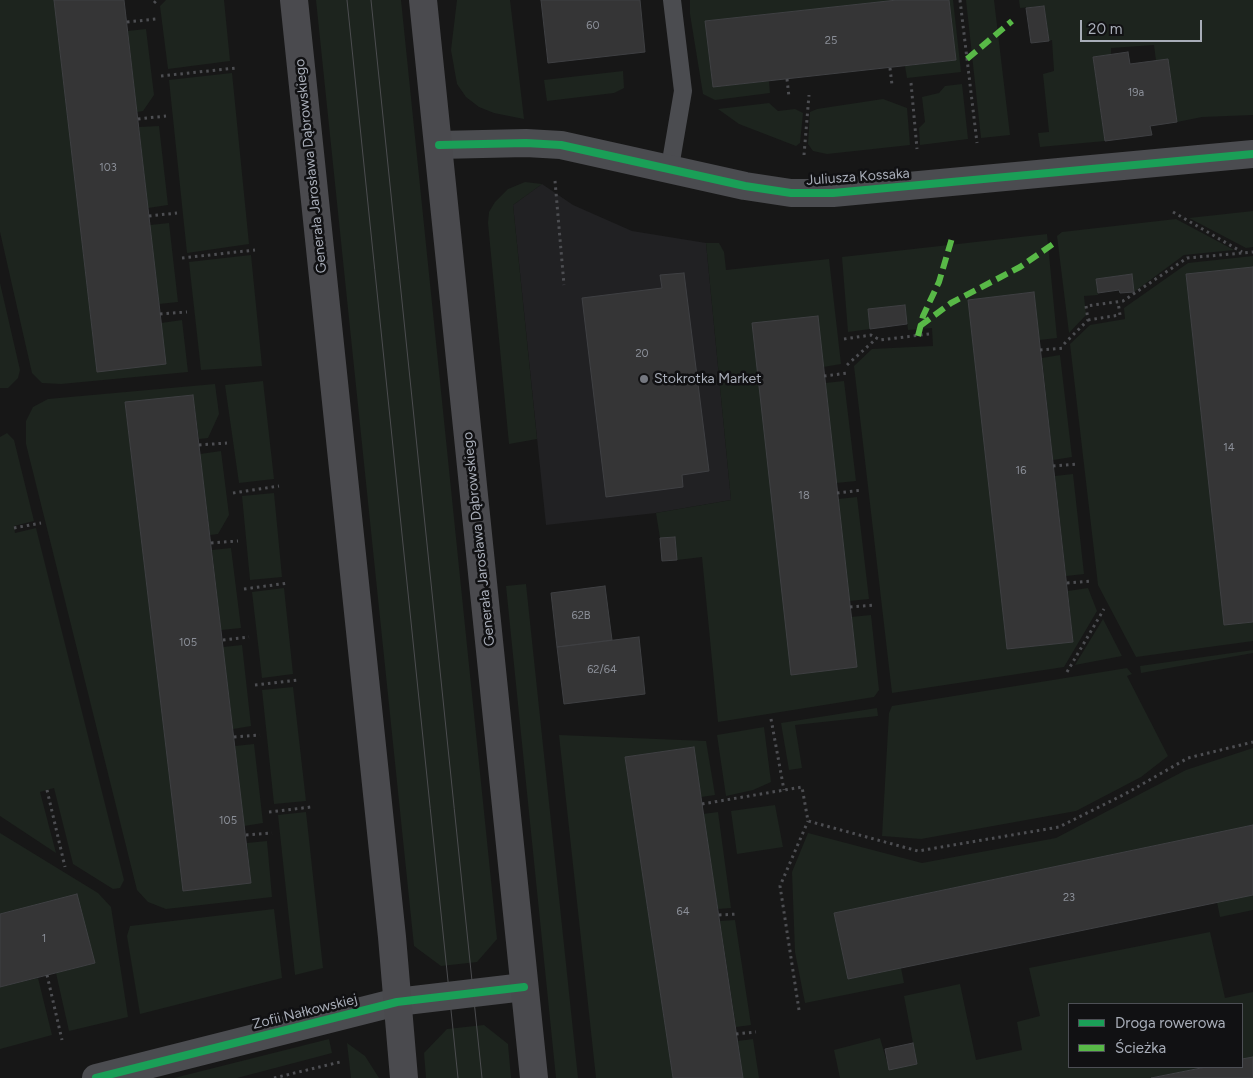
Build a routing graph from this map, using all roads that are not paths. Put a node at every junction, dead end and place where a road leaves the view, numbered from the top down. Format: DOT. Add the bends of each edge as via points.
graph roads {
  1 [pos="294,0"];
  2 [pos="423,0"];
  3 [pos="672,0"];
  4 [pos="438,145"];
  5 [pos="1253,154"];
  6 [pos="670,168"];
  7 [pos="524,987"];
  8 [pos="397,1002"];
  9 [pos="96,1078"];
  10 [pos="404,1078"];
  11 [pos="534,1078"];
  1 -- 8 [label="main road, Generała Jarosława Dąbrowskiego"];
  2 -- 4 [label="main road, Generała Jarosława Dąbrowskiego"];
  3 -- 6 [label="lane" via="683,91"];
  4 -- 6 [label="street, Juliusza Kossaka" via="548,144"];
  4 -- 7 [label="main road, Generała Jarosława Dąbrowskiego"];
  5 -- 6 [label="street, Juliusza Kossaka" via="833,193 791,193 745,186"];
  7 -- 8 [label="street, Zofii Nałkowskiej"];
  7 -- 11 [label="main road, Generała Jarosława Dąbrowskiego"];
  8 -- 9 [label="street, Zofii Nałkowskiej"];
  8 -- 10 [label="main road, Generała Jarosława Dąbrowskiego"];
}
